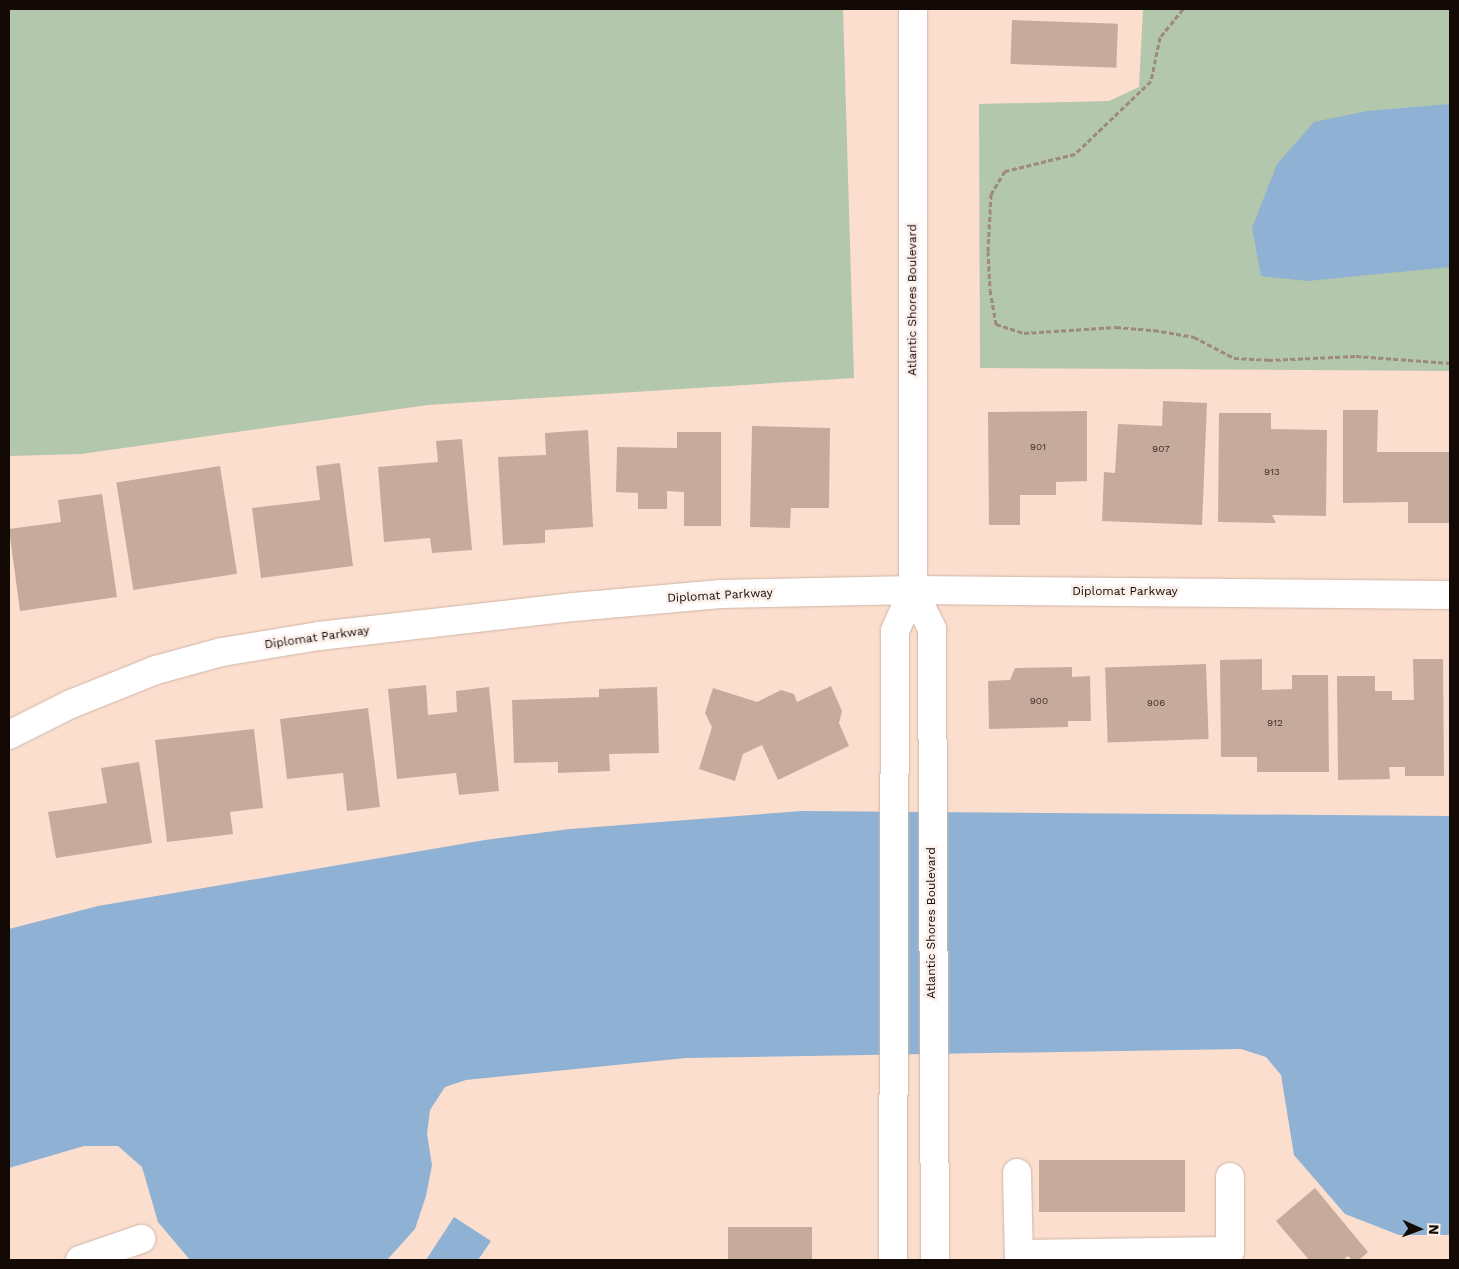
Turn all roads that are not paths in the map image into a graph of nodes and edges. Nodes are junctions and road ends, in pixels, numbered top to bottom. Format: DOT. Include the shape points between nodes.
graph roads {
  1 [pos="913,9"];
  2 [pos="913,590"];
  3 [pos="1450,595"];
  4 [pos="9,734"];
  5 [pos="1017,1173"];
  6 [pos="1230,1177"];
  7 [pos="141,1239"];
  8 [pos="1019,1257"];
  9 [pos="80,1260"];
  10 [pos="893,1260"];
  11 [pos="935,1260"];
  1 -- 2 [label="street, Atlantic Shores Boulevard"];
  2 -- 3 [label="street, Diplomat Parkway"];
  2 -- 4 [label="street, Diplomat Parkway" via="720,594 319,636 222,652 156,670 71,704"];
  2 -- 10 [label="street, Atlantic Shores Boulevard" via="895,631"];
  2 -- 11 [label="street, Atlantic Shores Boulevard" via="932,629"];
  5 -- 8 [label="street"];
  6 -- 8 [label="street" via="1230,1251"];
  7 -- 9 [label="street"];
}
